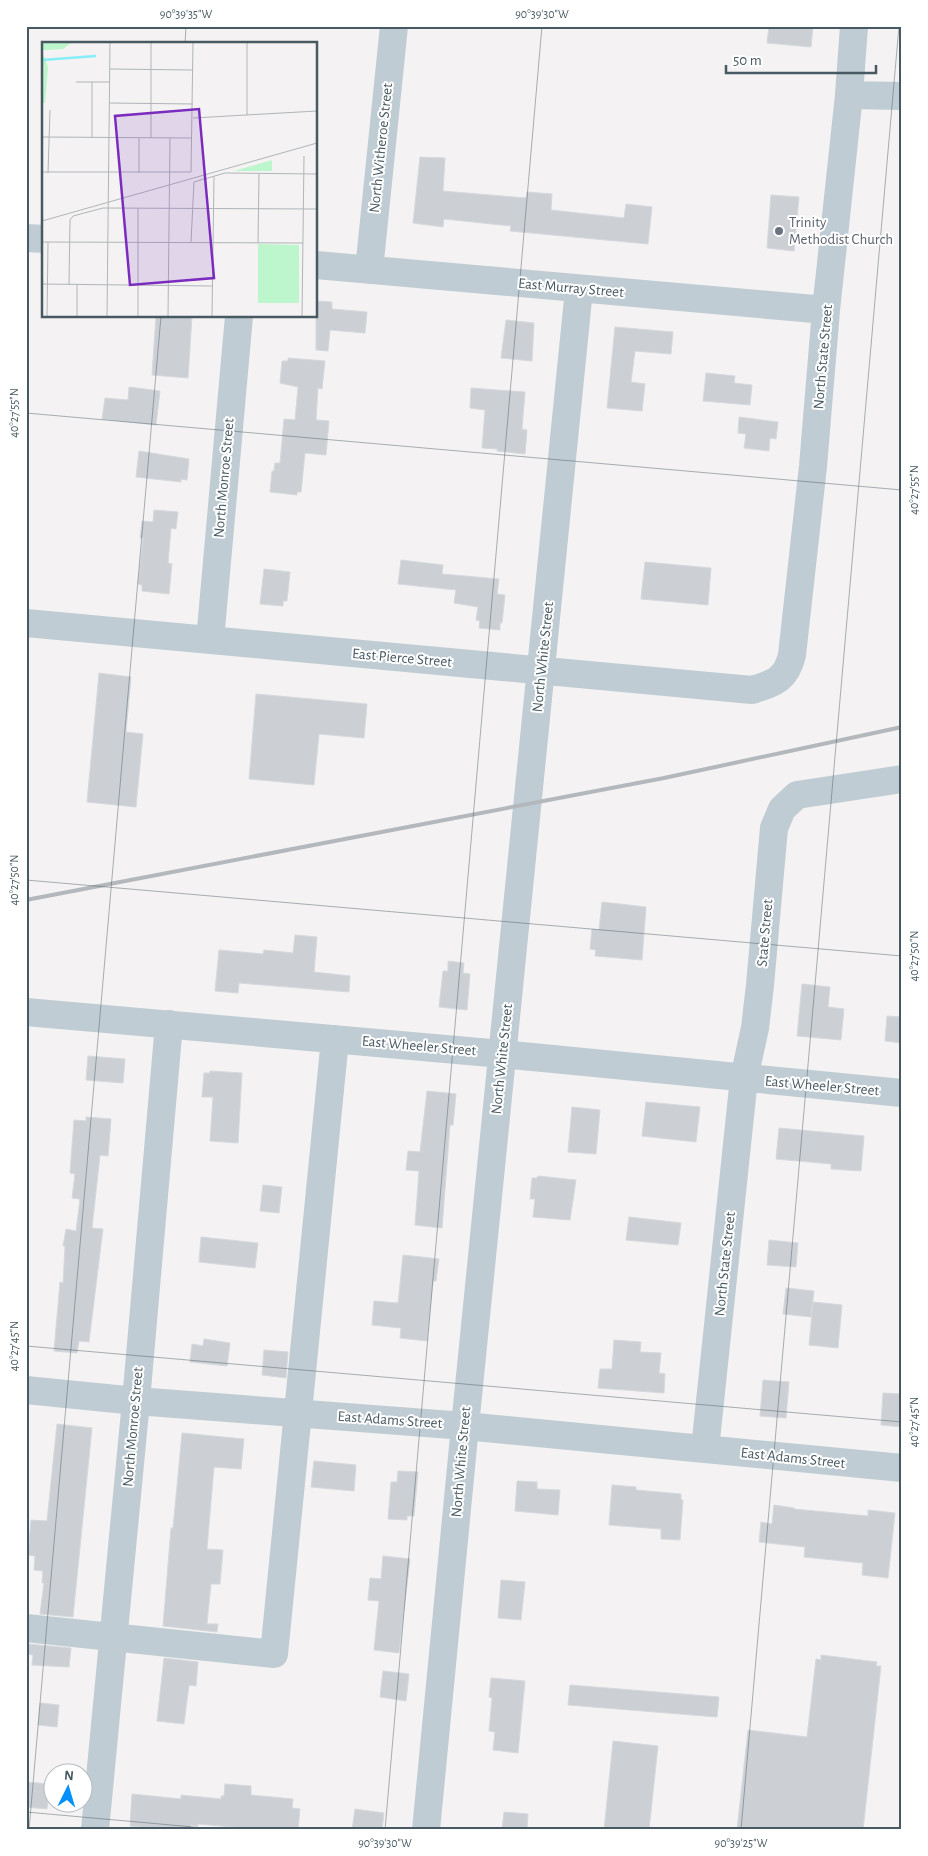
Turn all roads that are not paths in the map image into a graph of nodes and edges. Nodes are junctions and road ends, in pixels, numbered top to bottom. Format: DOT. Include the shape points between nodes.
graph roads {
  1 [pos="394,26"];
  2 [pos="854,26"];
  3 [pos="849,95"];
  4 [pos="902,96"];
  5 [pos="26,238"];
  6 [pos="42,239"];
  7 [pos="318,265"];
  8 [pos="369,270"];
  9 [pos="579,289"];
  10 [pos="826,310"];
  11 [pos="239,318"];
  12 [pos="26,623"];
  13 [pos="210,640"];
  14 [pos="542,670"];
  15 [pos="776,682"];
  16 [pos="902,779"];
  17 [pos="26,1012"];
  18 [pos="169,1024"];
  19 [pos="335,1039"];
  20 [pos="502,1054"];
  21 [pos="744,1078"];
  22 [pos="902,1093"];
  23 [pos="26,1390"];
  24 [pos="136,1400"];
  25 [pos="298,1413"];
  26 [pos="465,1426"];
  27 [pos="705,1449"];
  28 [pos="902,1468"];
  29 [pos="26,1628"];
  30 [pos="113,1637"];
  31 [pos="95,1830"];
  32 [pos="426,1830"];
  1 -- 8 [label="street, North Witheroe Street"];
  2 -- 3 [label="street, North State Street"];
  3 -- 4 [label="street"];
  3 -- 10 [label="street, North State Street"];
  5 -- 6 [label="street"];
  7 -- 8 [label="street, East Murray Street"];
  8 -- 9 [label="street, East Murray Street"];
  9 -- 10 [label="street, East Murray Street"];
  9 -- 14 [label="street, North White Street"];
  10 -- 15 [label="street, North State Street" via="792,655 785,673"];
  11 -- 13 [label="street, North Monroe Street"];
  12 -- 13 [label="street, East Pierce Street"];
  13 -- 14 [label="street, East Pierce Street"];
  14 -- 15 [label="street, East Pierce Street" via="752,690"];
  14 -- 20 [label="street, North White Street"];
  16 -- 21 [label="street, State Street" via="797,794 782,809 774,828 755,1028"];
  17 -- 18 [label="street, East Wheeler Street"];
  18 -- 19 [label="street, East Wheeler Street"];
  18 -- 24 [label="street, North Monroe Street"];
  19 -- 20 [label="street, East Wheeler Street"];
  19 -- 25 [label="street"];
  20 -- 21 [label="street, East Wheeler Street"];
  20 -- 26 [label="street, North White Street"];
  21 -- 22 [label="street, East Wheeler Street"];
  21 -- 27 [label="street, North State Street"];
  23 -- 24 [label="street, East Adams Street"];
  24 -- 25 [label="street, East Adams Street"];
  24 -- 30 [label="street, North Monroe Street"];
  25 -- 26 [label="street, East Adams Street"];
  25 -- 30 [label="street" via="274,1654"];
  26 -- 27 [label="street, East Adams Street"];
  26 -- 32 [label="street, North White Street"];
  27 -- 28 [label="street, East Adams Street"];
  29 -- 30 [label="street"];
  30 -- 31 [label="street, North Monroe Street"];
}
